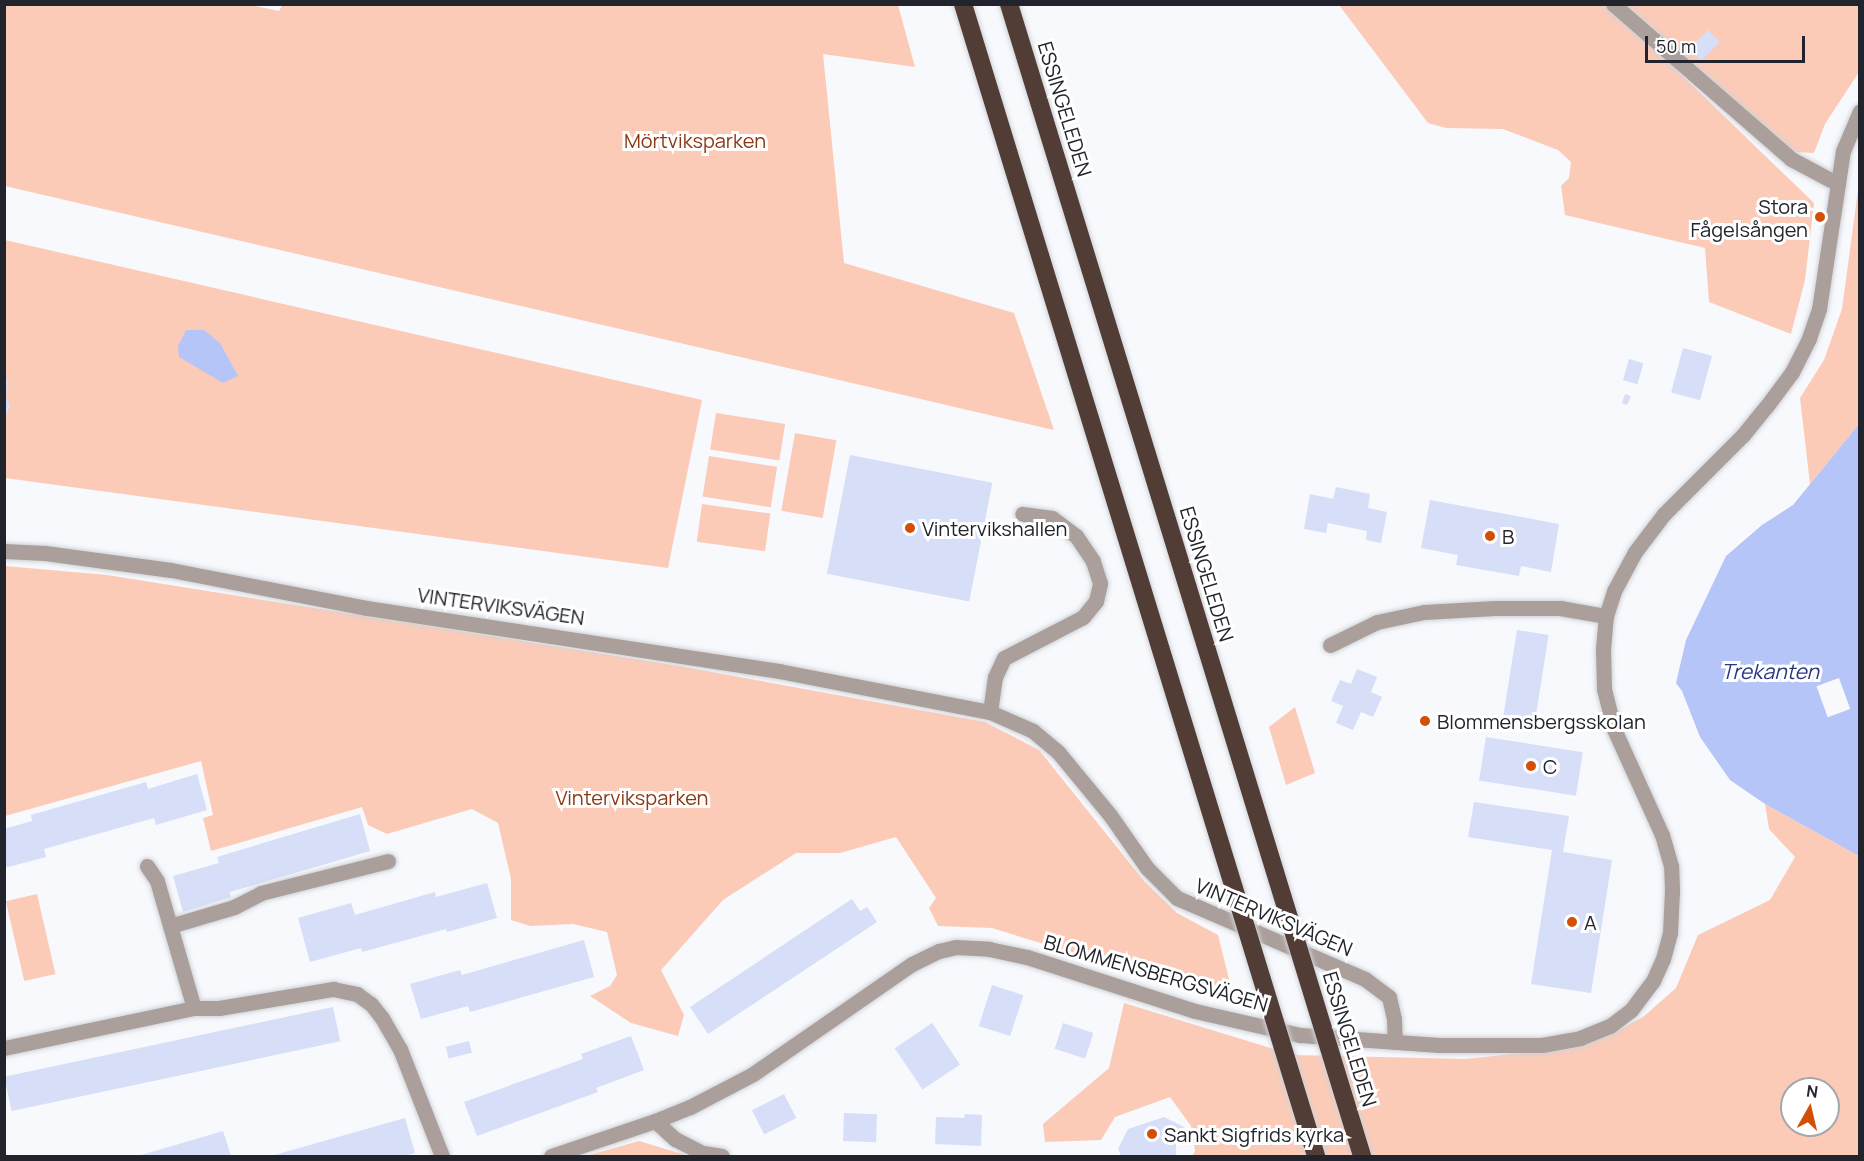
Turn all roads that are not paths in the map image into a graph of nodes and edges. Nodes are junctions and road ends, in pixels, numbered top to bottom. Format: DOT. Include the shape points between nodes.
graph roads {
  1 [pos="963,4"];
  2 [pos="1010,4"];
  3 [pos="1613,4"];
  4 [pos="1860,111"];
  5 [pos="1838,184"];
  6 [pos="1022,514"];
  7 [pos="4,551"];
  8 [pos="1606,616"];
  9 [pos="1330,645"];
  10 [pos="990,712"];
  11 [pos="388,861"];
  12 [pos="147,866"];
  13 [pos="170,926"];
  14 [pos="194,1008"];
  15 [pos="1395,1042"];
  16 [pos="4,1048"];
  17 [pos="655,1121"];
  18 [pos="442,1156"];
  19 [pos="550,1156"];
  20 [pos="722,1156"];
  21 [pos="1316,1156"];
  22 [pos="1362,1156"];
  1 -- 21 [label="highway, bridge"];
  2 -- 22 [label="highway, ESSINGELEDEN, bridge"];
  3 -- 5 [label="street" via="1791,159"];
  4 -- 5 [label="street, BLOMMENSBERGSVÄGEN" via="1843,151"];
  5 -- 8 [label="street, BLOMMENSBERGSVÄGEN" via="1819,309 1792,372 1743,435 1664,514 1635,552 1614,591"];
  6 -- 10 [label="street" via="1052,518 1076,536 1093,561 1100,583 1096,601 1083,617 1004,658 995,677"];
  7 -- 10 [label="street, VINTERVIKSVÄGEN" via="171,570 367,608 779,671"];
  8 -- 9 [label="street" via="1560,608 1424,612 1377,622"];
  8 -- 15 [label="street, BLOMMENSBERGSVÄGEN" via="1604,689 1614,729 1662,835 1671,866 1670,933 1653,981 1631,1010 1610,1026 1580,1038 1542,1045 1489,1047"];
  10 -- 15 [label="street, VINTERVIKSVÄGEN" via="1033,731 1059,752 1147,868 1177,898 1365,979 1389,997"];
  11 -- 13 [label="street" via="261,893 234,907"];
  12 -- 13 [label="street" via="158,881"];
  13 -- 14 [label="street"];
  14 -- 16 [label="street"];
  14 -- 18 [label="street" via="219,1008 333,989 357,994 382,1018 400,1049"];
  15 -- 17 [label="street, BLOMMENSBERGSVÄGEN" via="1300,1035 1252,1026 1027,957 956,947 912,964 753,1074"];
  17 -- 19 [label="street, BLOMMENSBERGSVÄGEN"];
  17 -- 20 [label="street" via="675,1138 703,1153"];
}
